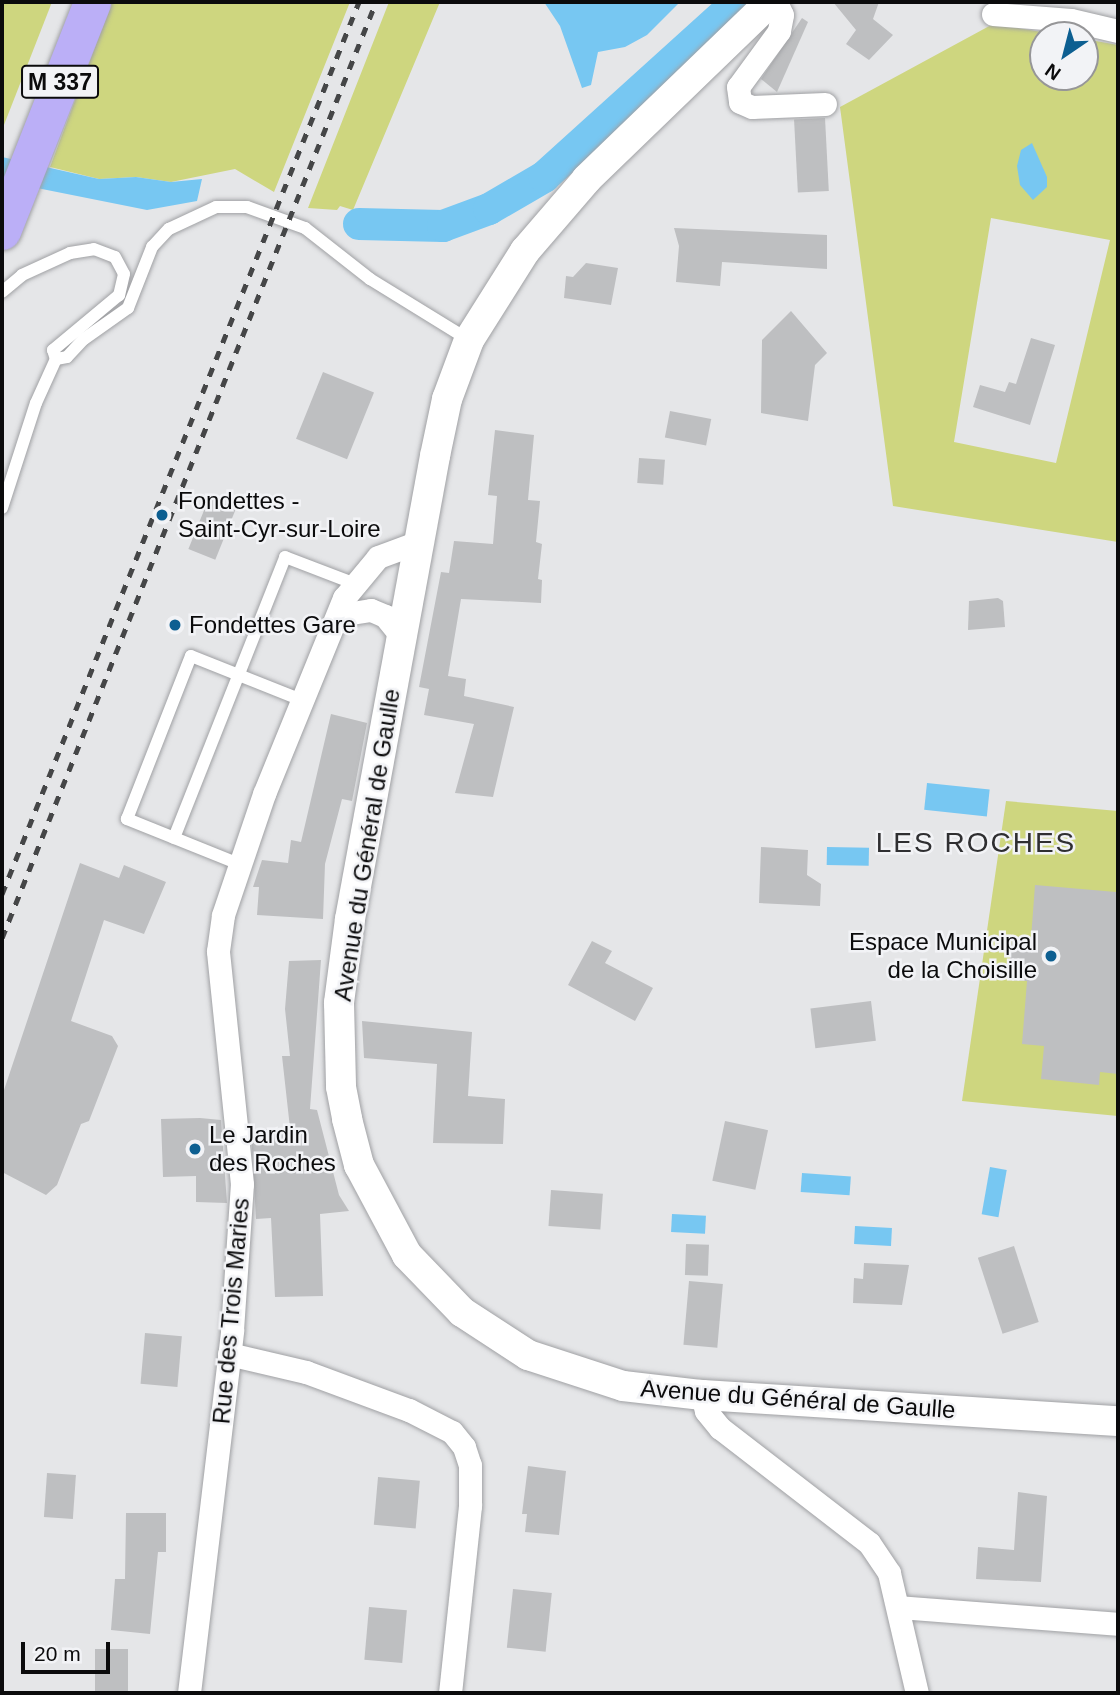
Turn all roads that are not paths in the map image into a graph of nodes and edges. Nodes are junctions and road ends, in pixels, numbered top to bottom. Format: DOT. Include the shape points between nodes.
graph roads {
  1 [pos="69,2"];
  2 [pos="92,2"];
  3 [pos="770,2"];
  4 [pos="776,2"];
  5 [pos="993,14"];
  6 [pos="1118,31"];
  7 [pos="825,104"];
  8 [pos="14,170"];
  9 [pos="2,231"];
  10 [pos="2,292"];
  11 [pos="469,340"];
  12 [pos="56,359"];
  13 [pos="2,508"];
  14 [pos="421,541"];
  15 [pos="353,583"];
  16 [pos="339,615"];
  17 [pos="402,637"];
  18 [pos="239,675"];
  19 [pos="304,701"];
  20 [pos="174,838"];
  21 [pos="239,864"];
  22 [pos="229,1354"];
  23 [pos="702,1395"];
  24 [pos="1118,1421"];
  25 [pos="898,1607"];
  26 [pos="1118,1624"];
  27 [pos="189,1693"];
  28 [pos="450,1693"];
  29 [pos="917,1693"];
  1 -- 8 [label="main road, M 337"];
  2 -- 8 [label="main road, M 337"];
  3 -- 11 [label="street, Avenue du Général de Gaulle" via="587,179 525,251"];
  4 -- 7 [label="street" via="782,15 779,31 738,87 740,102 752,107"];
  5 -- 6 [label="street" via="1071,20"];
  8 -- 9 [label="main road, M 337"];
  10 -- 12 [label="lane" via="22,275 69,253 94,249 115,257 124,274 119,295 63,340 54,350"];
  11 -- 12 [label="lane" via="370,279 305,228 247,207 225,207 169,229 152,247 128,309 84,339 67,357"];
  11 -- 14 [label="street, Avenue du Général de Gaulle" via="447,399"];
  12 -- 13 [label="lane" via="36,403"];
  14 -- 15 [label="street, Rue des Trois Maries" via="378,557"];
  14 -- 17 [label="street, Avenue du Général de Gaulle"];
  15 -- 16 [label="street, Rue des Trois Maries"];
  15 -- 18 [label="lane" via="285,557"];
  16 -- 17 [label="street" via="370,610 385,616"];
  16 -- 19 [label="street, Rue des Trois Maries"];
  17 -- 23 [label="street, Avenue du Général de Gaulle" via="339,1003 341,1087 359,1165 407,1255 432,1285 495,1337 528,1356 623,1386"];
  18 -- 19 [label="lane"];
  18 -- 20 [label="lane"];
  18 -- 20 [label="lane" via="191,656 127,819"];
  19 -- 21 [label="street, Rue des Trois Maries"];
  20 -- 21 [label="lane"];
  21 -- 22 [label="street, Rue des Trois Maries" via="223,915 218,951 242,1184"];
  22 -- 27 [label="street, Rue des Trois Maries"];
  22 -- 28 [label="street" via="306,1372 409,1410 452,1432 464,1447 470,1465 470,1506"];
  23 -- 24 [label="street, Avenue du Général de Gaulle"];
  23 -- 25 [label="street" via="706,1411 720,1428 869,1543 889,1573"];
  25 -- 26 [label="street"];
  25 -- 29 [label="street"];
}
